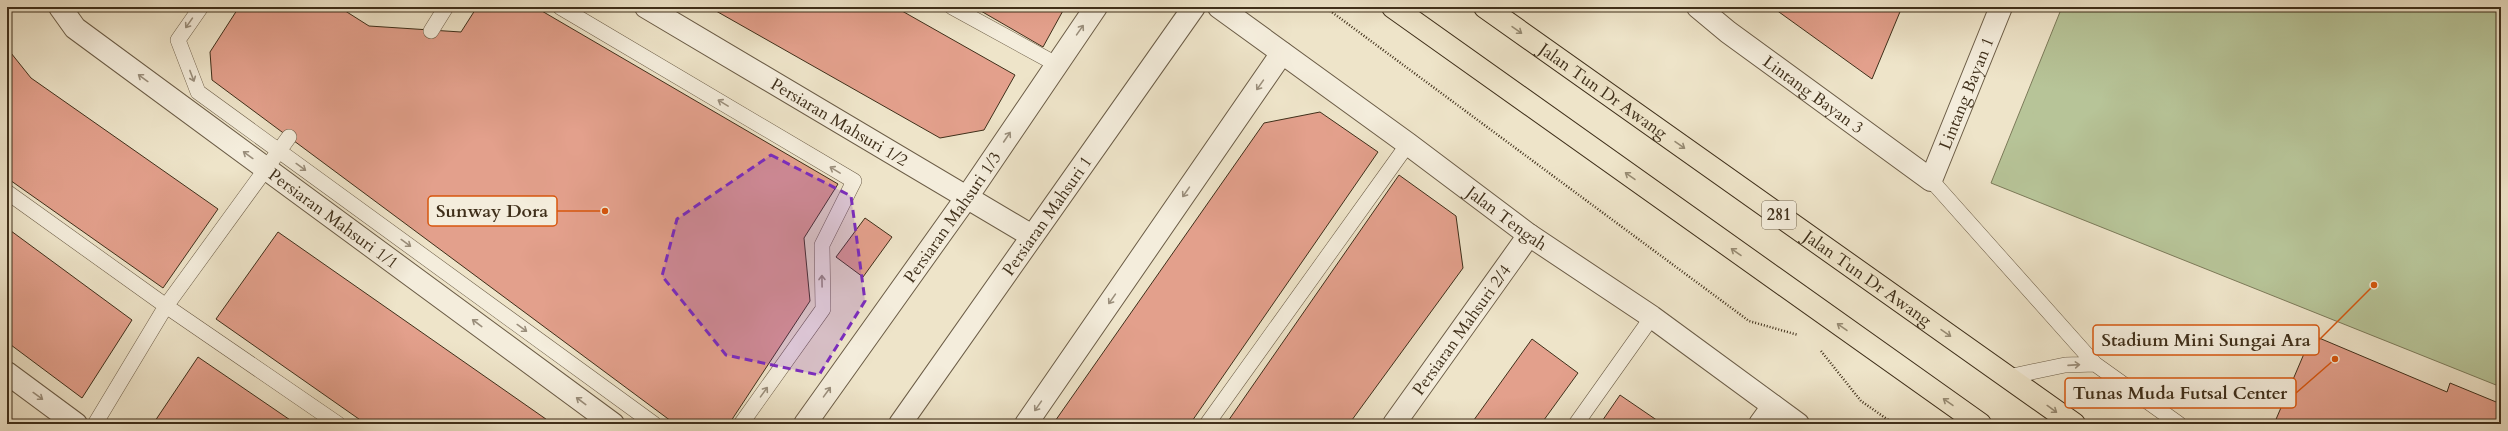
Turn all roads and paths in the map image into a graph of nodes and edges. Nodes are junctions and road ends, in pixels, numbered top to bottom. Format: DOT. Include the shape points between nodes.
graph roads {
  1 [pos="60,7"];
  2 [pos="201,7"];
  3 [pos="446,7"];
  4 [pos="560,7"];
  5 [pos="646,7"];
  6 [pos="952,7"];
  7 [pos="1096,7"];
  8 [pos="1194,7"];
  9 [pos="1219,7"];
  10 [pos="1325,7"];
  11 [pos="1393,7"];
  12 [pos="1485,7"];
  13 [pos="1698,7"];
  14 [pos="2000,7"];
  15 [pos="431,31"];
  16 [pos="1282,53"];
  17 [pos="1056,64"];
  18 [pos="289,137"];
  19 [pos="1408,144"];
  20 [pos="280,151"];
  21 [pos="267,168"];
  22 [pos="1931,180"];
  23 [pos="7,192"];
  24 [pos="967,197"];
  25 [pos="1529,234"];
  26 [pos="1032,236"];
  27 [pos="166,306"];
  28 [pos="1652,317"];
  29 [pos="1802,337"];
  30 [pos="1820,350"];
  31 [pos="2095,364"];
  32 [pos="7,373"];
  33 [pos="2008,377"];
  34 [pos="1773,406"];
  35 [pos="76,424"];
  36 [pos="95,424"];
  37 [pos="338,424"];
  38 [pos="613,424"];
  39 [pos="654,424"];
  40 [pos="741,424"];
  41 [pos="805,424"];
  42 [pos="900,424"];
  43 [pos="1026,424"];
  44 [pos="1207,424"];
  45 [pos="1394,424"];
  46 [pos="1576,424"];
  47 [pos="1760,424"];
  48 [pos="1798,424"];
  49 [pos="1894,424"];
  50 [pos="1980,424"];
  51 [pos="2074,424"];
  52 [pos="2179,424"];
  21 -- 1 [label="street, Persiaran Mahsuri 1/1, one-way" via="75,28"];
  2 -- 20 [label="lane, one-way" via="178,40 198,92"];
  3 -- 15 [label="lane"];
  40 -- 4 [label="lane, one-way" via="823,310 822,245 854,181"];
  5 -- 24 [label="street, Persiaran Mahsuri 1/2"];
  6 -- 17 [label="lane"];
  17 -- 7 [label="street, Persiaran Mahsuri 1/3, one-way"];
  8 -- 26 [label="street, Persiaran Mahsuri 1"];
  9 -- 16 [label="street, Jalan Tengah"];
  10 -- 29 [label="path" via="1749,321 1796,333"];
  50 -- 11 [label="main road, one-way"];
  12 -- 33 [label="main road, Jalan Tun Dr Awang / 281, one-way"];
  13 -- 22 [label="street, Lintang Bayan 3" via="1728,32"];
  14 -- 22 [label="street, Lintang Bayan 1"];
  16 -- 19 [label="street, Jalan Tengah"];
  16 -- 43 [label="street, one-way"];
  24 -- 17 [label="street, Persiaran Mahsuri 1/3, one-way"];
  18 -- 20 [label="lane"];
  19 -- 25 [label="street, Jalan Tengah"];
  19 -- 44 [label="lane"];
  20 -- 21 [label="lane"];
  20 -- 39 [label="lane, one-way"];
  21 -- 27 [label="lane"];
  38 -- 21 [label="street, Persiaran Mahsuri 1/1, one-way"];
  22 -- 31 [label="lane"];
  23 -- 27 [label="lane"];
  24 -- 26 [label="street, Persiaran Mahsuri 1/2"];
  41 -- 24 [label="street, Persiaran Mahsuri 1/3, one-way"];
  25 -- 28 [label="street, Jalan Tengah"];
  25 -- 45 [label="street, Persiaran Mahsuri 2/4"];
  26 -- 42 [label="street, Persiaran Mahsuri 1"];
  27 -- 36 [label="lane"];
  27 -- 37 [label="lane"];
  28 -- 34 [label="street, Jalan Tengah"];
  28 -- 46 [label="lane"];
  30 -- 49 [label="path" via="1861,401"];
  33 -- 31 [label="lane, one-way" via="2065,366"];
  31 -- 52 [label="lane"];
  32 -- 35 [label="street, one-way"];
  33 -- 51 [label="main road, Jalan Tun Dr Awang / 281, one-way"];
  34 -- 47 [label="street"];
  34 -- 48 [label="street, Jalan Tengah"];
}
